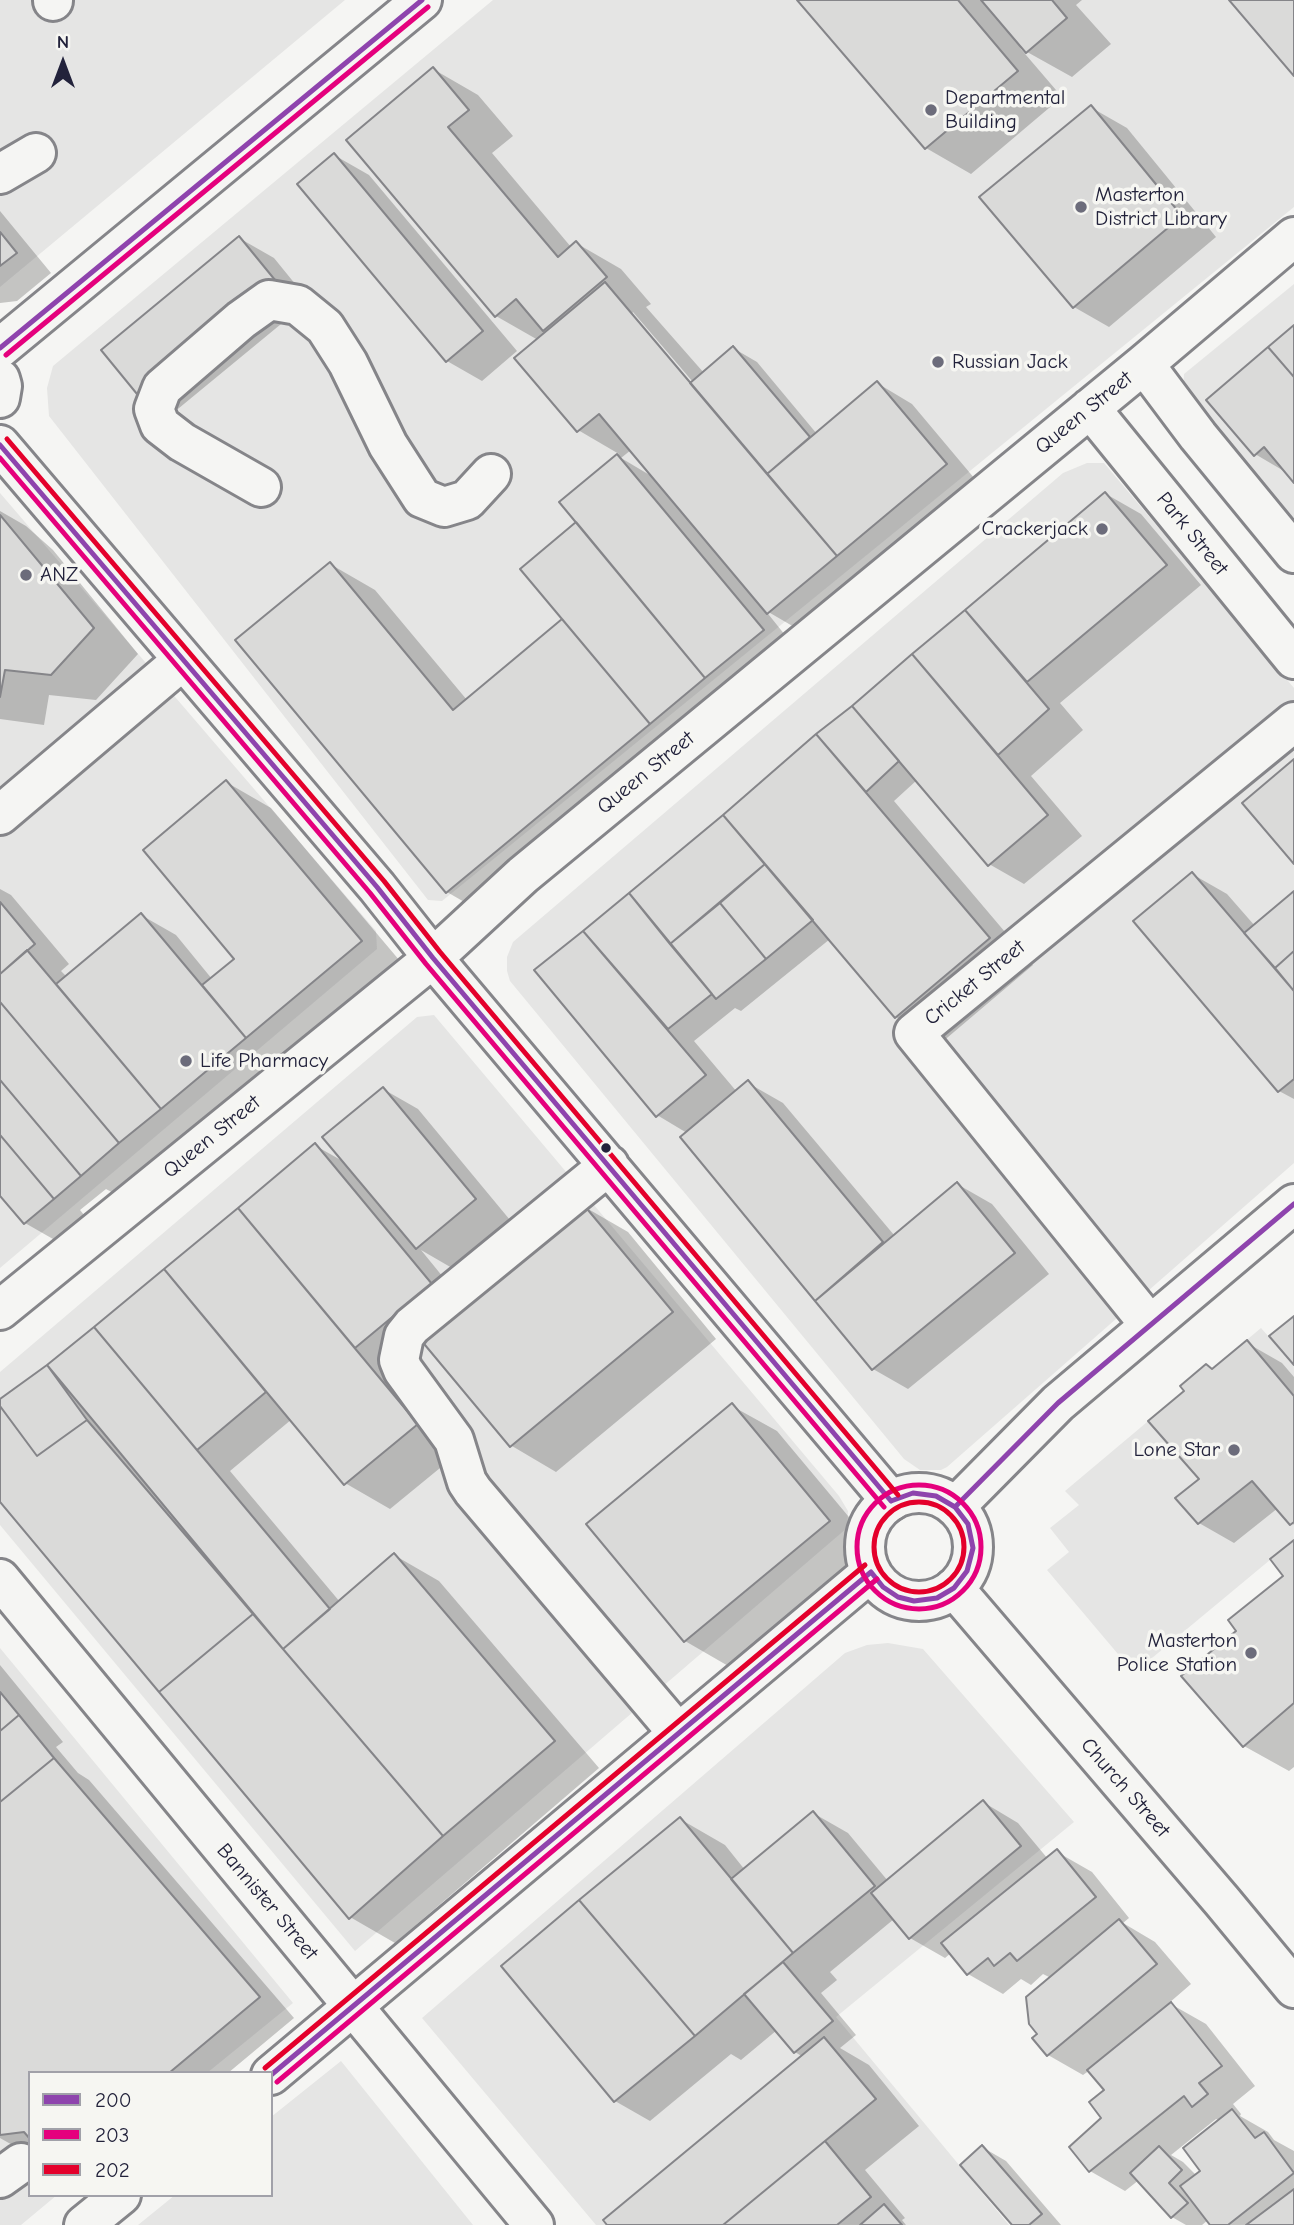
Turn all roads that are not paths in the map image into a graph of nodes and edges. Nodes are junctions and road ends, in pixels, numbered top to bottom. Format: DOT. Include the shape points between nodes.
graph roads {
  1 [pos="422,0"];
  2 [pos="36,153"];
  3 [pos="0,174"];
  4 [pos="1294,237"];
  5 [pos="0,348"];
  6 [pos="1144,364"];
  7 [pos="0,379"];
  8 [pos="0,398"];
  9 [pos="1090,408"];
  10 [pos="0,445"];
  11 [pos="491,474"];
  12 [pos="261,487"];
  13 [pos="1294,553"];
  14 [pos="1294,659"];
  15 [pos="183,660"];
  16 [pos="1294,722"];
  17 [pos="0,814"];
  18 [pos="433,958"];
  19 [pos="609,1165"];
  20 [pos="1294,1205"];
  21 [pos="0,1310"];
  22 [pos="1150,1325"];
  23 [pos="891,1501"];
  24 [pos="955,1507"];
  25 [pos="871,1572"];
  26 [pos="0,1579"];
  27 [pos="954,1588"];
  28 [pos="678,1733"];
  29 [pos="1294,1989"];
  30 [pos="353,2006"];
  31 [pos="273,2073"];
  32 [pos="119,2197"];
  33 [pos="84,2225"];
  34 [pos="534,2225"];
  1 -- 5 [label="main road"];
  2 -- 3 [label="main road"];
  4 -- 6 [label="main road, Queen Street"];
  6 -- 9 [label="main road, Queen Street"];
  6 -- 13 [label="main road"];
  7 -- 8 [label="main road"];
  9 -- 14 [label="main road, Park Street"];
  9 -- 18 [label="main road, Queen Street" via="523,874"];
  10 -- 15 [label="main road"];
  11 -- 12 [label="main road" via="467,500 444,507 422,498 325,327 298,305 269,300 162,388 154,409 160,425 181,442"];
  15 -- 17 [label="main road"];
  15 -- 18 [label="main road"];
  16 -- 22 [label="main road, Cricket Street" via="914,1033"];
  18 -- 19 [label="main road"];
  18 -- 21 [label="main road, Queen Street"];
  19 -- 23 [label="main road"];
  19 -- 28 [label="main road" via="412,1326 404,1336 399,1360 454,1440 473,1491"];
  20 -- 22 [label="main road"];
  22 -- 24 [label="main road" via="1058,1403"];
  23 -- 24 [label="main road" via="913,1493 936,1496"];
  23 -- 25 [label="main road" via="876,1514 867,1531 865,1553"];
  24 -- 27 [label="main road" via="968,1524 973,1548 967,1571"];
  25 -- 27 [label="main road" via="883,1587 914,1601 937,1598"];
  25 -- 28 [label="main road"];
  26 -- 30 [label="main road, Bannister Street"];
  27 -- 29 [label="main road, Church Street"];
  28 -- 30 [label="main road"];
  30 -- 31 [label="main road"];
  30 -- 34 [label="main road, Bannister Street"];
  32 -- 33 [label="main road"];
}
